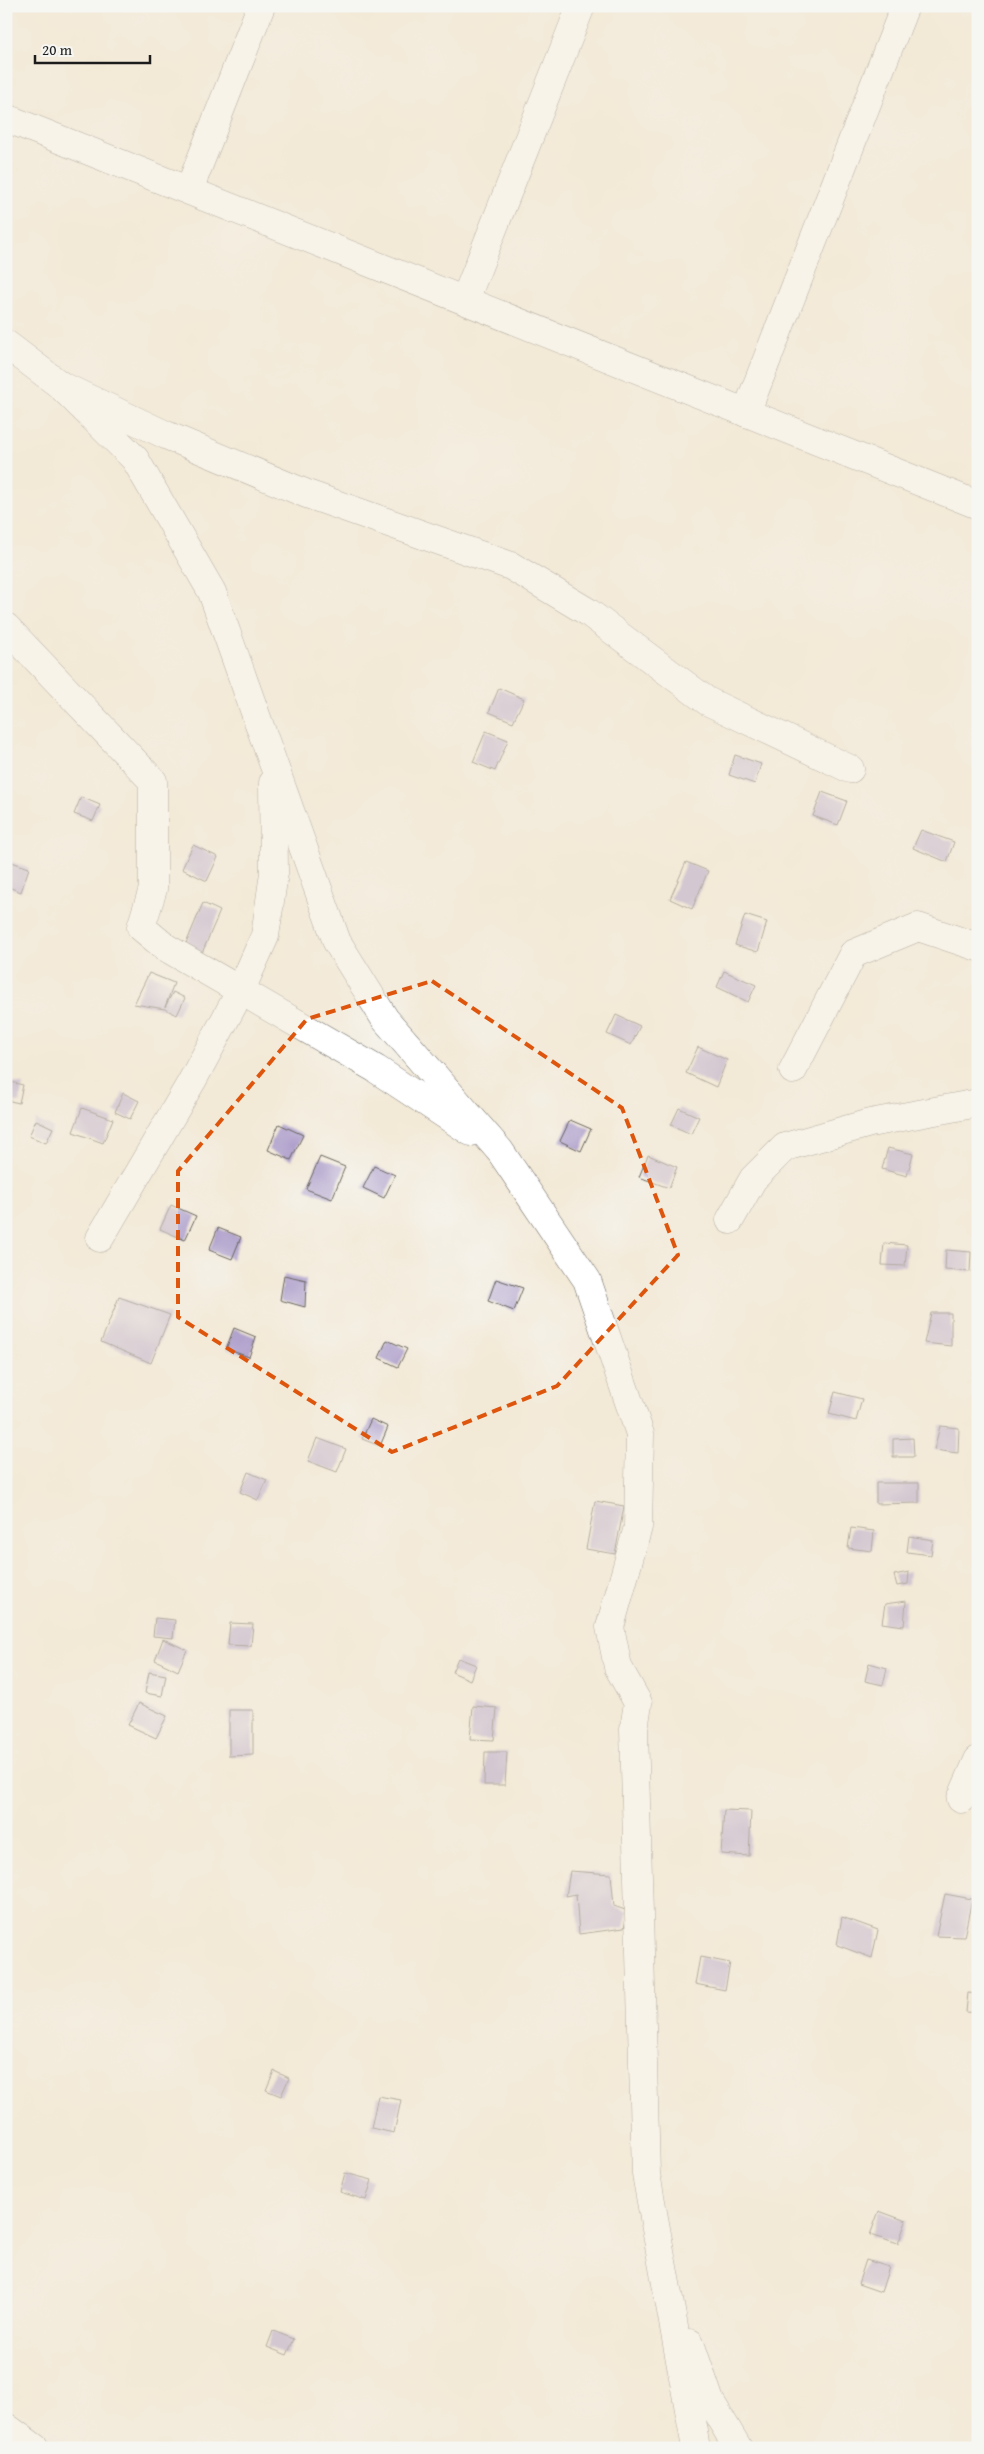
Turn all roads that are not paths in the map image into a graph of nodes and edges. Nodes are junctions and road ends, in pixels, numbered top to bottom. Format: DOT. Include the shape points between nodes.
graph roads {
  1 [pos="262,6"];
  2 [pos="581,6"];
  3 [pos="905,6"];
  4 [pos="6,118"];
  5 [pos="189,190"];
  6 [pos="465,300"];
  7 [pos="6,344"];
  8 [pos="60,385"];
  9 [pos="746,413"];
  10 [pos="978,505"];
  11 [pos="6,627"];
  12 [pos="273,762"];
  13 [pos="850,769"];
  14 [pos="978,947"];
  15 [pos="240,992"];
  16 [pos="793,1070"];
  17 [pos="978,1103"];
  18 [pos="500,1151"];
  19 [pos="730,1220"];
  20 [pos="100,1238"];
  21 [pos="978,1760"];
  22 [pos="961,1798"];
  23 [pos="661,2254"];
  24 [pos="6,2427"];
  25 [pos="35,2448"];
  26 [pos="696,2448"];
  27 [pos="738,2448"];
  1 -- 5 [label="street"];
  2 -- 6 [label="street"];
  3 -- 9 [label="street"];
  4 -- 5 [label="street"];
  5 -- 6 [label="street"];
  6 -- 9 [label="street"];
  7 -- 8 [label="street"];
  8 -- 12 [label="street" via="135,459 212,592"];
  8 -- 13 [label="street" via="166,435 307,494 511,566 588,612 707,700"];
  9 -- 10 [label="street"];
  11 -- 15 [label="street" via="152,780 153,889 141,927 165,947"];
  12 -- 15 [label="street" via="274,873 265,936"];
  12 -- 18 [label="street" via="337,942 385,1019"];
  14 -- 16 [label="street" via="918,927 853,954"];
  15 -- 18 [label="street" via="376,1069"];
  15 -- 20 [label="street"];
  17 -- 19 [label="street" via="870,1123 785,1147 753,1180"];
  18 -- 23 [label="street" via="587,1280 640,1434 638,1527 610,1628 618,1667 638,1704 634,1730 646,2174"];
  21 -- 22 [label="street"];
  23 -- 26 [label="street"];
  23 -- 27 [label="street" via="710,2401"];
  24 -- 25 [label="street"];
}
